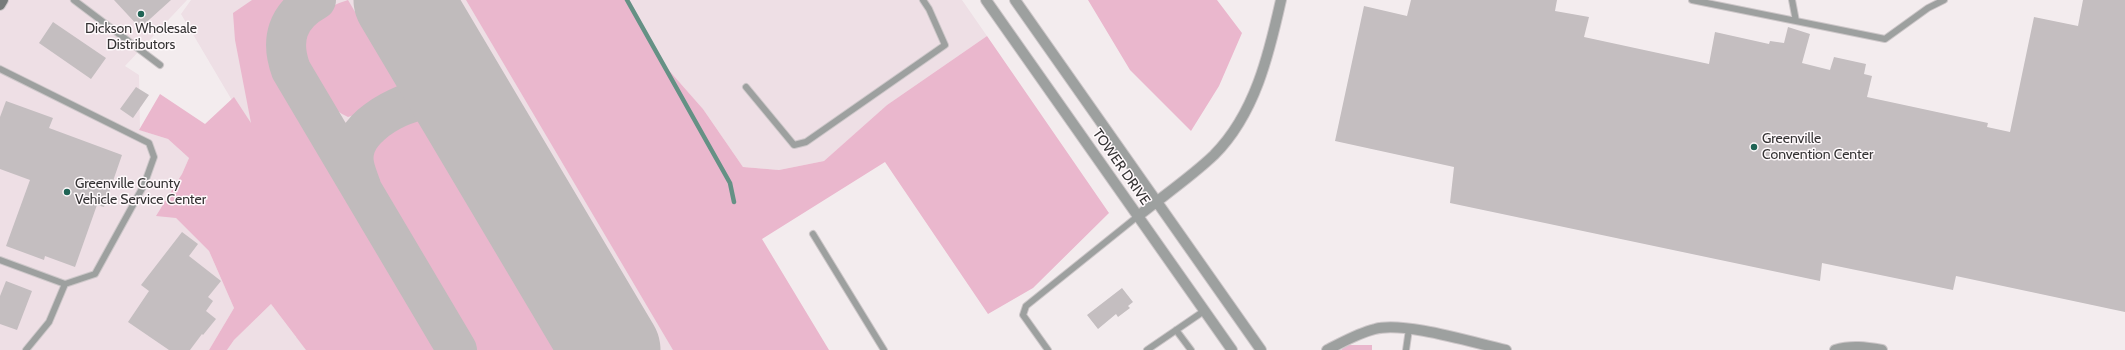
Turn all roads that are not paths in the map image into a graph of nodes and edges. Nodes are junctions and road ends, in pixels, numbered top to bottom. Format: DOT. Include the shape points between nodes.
graph roads {
  1 [pos="3,0"];
  2 [pos="74,0"];
  3 [pos="924,0"];
  4 [pos="986,0"];
  5 [pos="1015,0"];
  6 [pos="1281,0"];
  7 [pos="1692,0"];
  8 [pos="1792,0"];
  9 [pos="1944,0"];
  10 [pos="0,4"];
  11 [pos="1796,21"];
  12 [pos="160,65"];
  13 [pos="0,69"];
  14 [pos="746,87"];
  15 [pos="1157,201"];
  16 [pos="1138,216"];
  17 [pos="814,234"];
  18 [pos="0,260"];
  19 [pos="65,284"];
  20 [pos="1204,311"];
  21 [pos="1409,329"];
  22 [pos="1176,330"];
  23 [pos="26,350"];
  24 [pos="884,350"];
  25 [pos="1048,350"];
  26 [pos="1147,350"];
  27 [pos="1191,350"];
  28 [pos="1232,350"];
  29 [pos="1261,350"];
  30 [pos="1328,350"];
  31 [pos="1406,350"];
  32 [pos="1503,350"];
  33 [pos="1835,350"];
  34 [pos="1882,350"];
  1 -- 10 [label="street"];
  2 -- 12 [label="lane"];
  3 -- 14 [label="lane" via="945,45 806,142 794,145"];
  4 -- 16 [label="street, TOWER DRIVE"];
  5 -- 15 [label="street, TOWER DRIVE"];
  6 -- 15 [label="street" via="1265,66 1254,93 1233,130 1214,154"];
  7 -- 11 [label="lane"];
  8 -- 11 [label="lane"];
  9 -- 11 [label="lane" via="1928,8 1885,39"];
  13 -- 19 [label="lane" via="149,143 154,157 144,185 95,274"];
  15 -- 16 [label="street"];
  15 -- 29 [label="street, TOWER DRIVE"];
  16 -- 20 [label="street, TOWER DRIVE"];
  16 -- 25 [label="lane" via="1026,306 1023,315"];
  17 -- 24 [label="lane"];
  18 -- 19 [label="lane"];
  19 -- 23 [label="lane" via="49,322"];
  20 -- 22 [label="lane"];
  20 -- 28 [label="street, TOWER DRIVE"];
  21 -- 30 [label="street" via="1376,328 1353,336"];
  21 -- 31 [label="lane"];
  21 -- 32 [label="street"];
  22 -- 26 [label="lane"];
  22 -- 27 [label="lane"];
  33 -- 34 [label="street" via="1858,347"];
}
